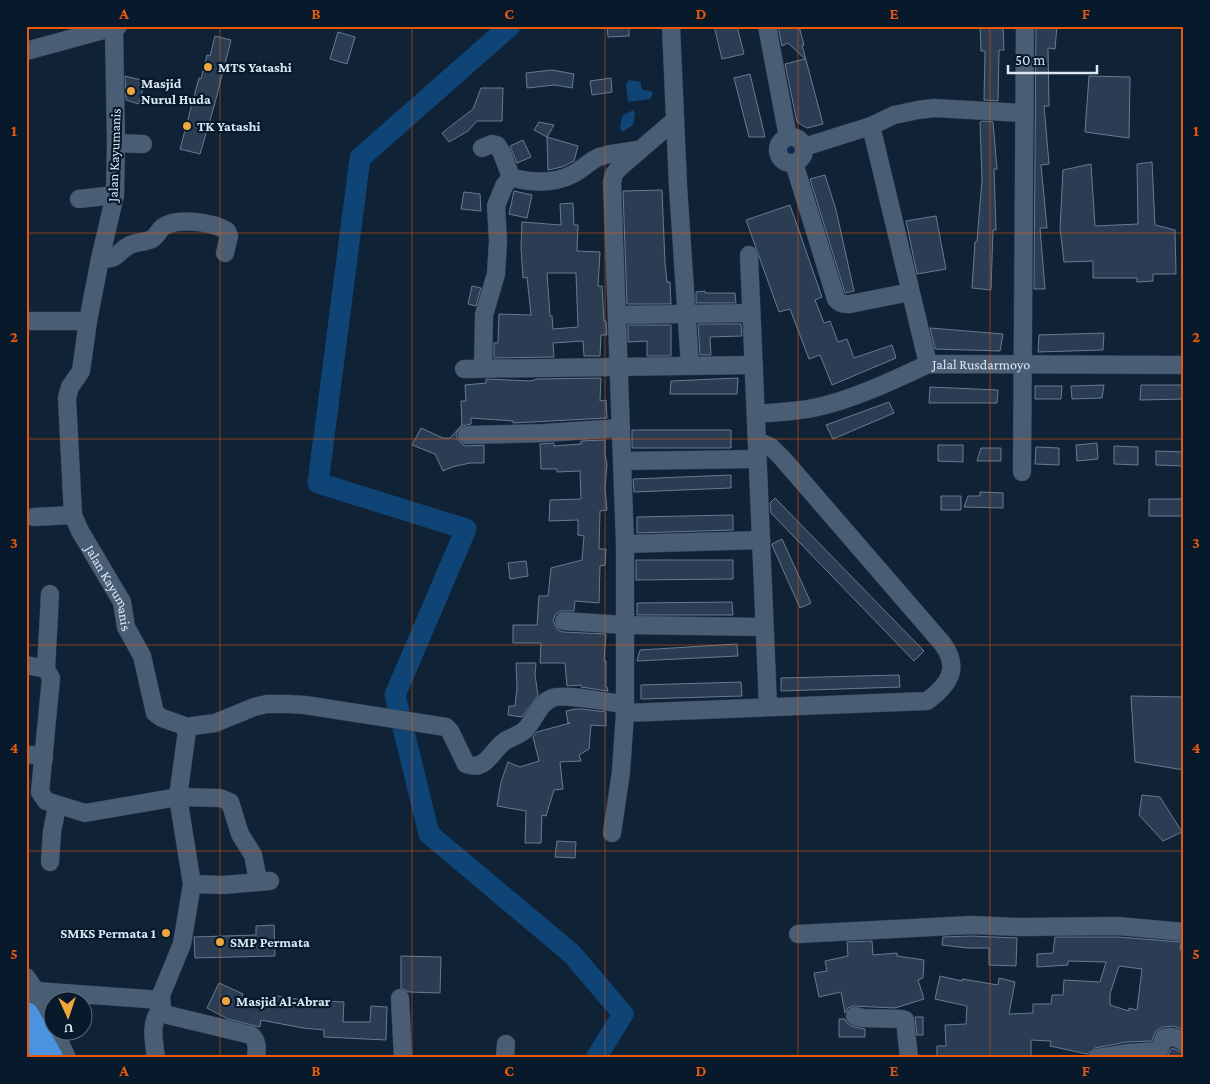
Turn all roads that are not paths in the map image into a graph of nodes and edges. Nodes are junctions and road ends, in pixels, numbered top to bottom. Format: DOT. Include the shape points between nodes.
graph roads {
  1 [pos="671,26"];
  2 [pos="767,26"];
  3 [pos="1025,26"];
  4 [pos="116,27"];
  5 [pos="26,51"];
  6 [pos="1024,113"];
  7 [pos="675,120"];
  8 [pos="871,126"];
  9 [pos="788,137"];
  10 [pos="116,143"];
  11 [pos="142,144"];
  12 [pos="804,147"];
  13 [pos="482,148"];
  14 [pos="638,150"];
  15 [pos="794,163"];
  16 [pos="511,177"];
  17 [pos="115,195"];
  18 [pos="79,199"];
  19 [pos="225,253"];
  20 [pos="749,255"];
  21 [pos="100,259"];
  22 [pos="910,292"];
  23 [pos="687,313"];
  24 [pos="751,313"];
  25 [pos="617,315"];
  26 [pos="26,320"];
  27 [pos="88,321"];
  28 [pos="928,364"];
  29 [pos="1022,364"];
  30 [pos="754,365"];
  31 [pos="1184,365"];
  32 [pos="690,366"];
  33 [pos="619,367"];
  34 [pos="484,368"];
  35 [pos="464,369"];
  36 [pos="756,414"];
  37 [pos="621,428"];
  38 [pos="467,435"];
  39 [pos="757,441"];
  40 [pos="757,459"];
  41 [pos="622,461"];
  42 [pos="1022,472"];
  43 [pos="73,515"];
  44 [pos="34,516"];
  45 [pos="761,540"];
  46 [pos="625,544"];
  47 [pos="50,594"];
  48 [pos="564,621"];
  49 [pos="625,625"];
  50 [pos="764,627"];
  51 [pos="26,665"];
  52 [pos="46,669"];
  53 [pos="768,706"];
  54 [pos="625,709"];
  55 [pos="186,727"];
  56 [pos="26,756"];
  57 [pos="44,758"];
  58 [pos="178,797"];
  59 [pos="57,806"];
  60 [pos="612,833"];
  61 [pos="50,862"];
  62 [pos="192,884"];
  63 [pos="1184,932"];
  64 [pos="798,934"];
  65 [pos="29,987"];
  66 [pos="400,998"];
  67 [pos="161,1004"];
  68 [pos="42,1010"];
  69 [pos="26,1015"];
  70 [pos="855,1016"];
  71 [pos="60,1042"];
  72 [pos="1184,1042"];
  73 [pos="26,1054"];
  74 [pos="28,1058"];
  75 [pos="50,1058"];
  76 [pos="67,1058"];
  77 [pos="156,1058"];
  78 [pos="256,1058"];
  79 [pos="403,1058"];
  80 [pos="909,1058"];
  81 [pos="1097,1058"];
  1 -- 7 [label="street"];
  2 -- 9 [label="street"];
  3 -- 6 [label="street"];
  4 -- 5 [label="street, Jalan Kayumanis"];
  4 -- 10 [label="street, Jalan Kayumanis"];
  6 -- 8 [label="street" via="934,108 894,115"];
  6 -- 29 [label="street"];
  7 -- 14 [label="street"];
  7 -- 23 [label="street"];
  8 -- 12 [label="street"];
  8 -- 22 [label="street"];
  9 -- 12 [label="street" via="798,138"];
  9 -- 15 [label="street" via="780,143 778,151 783,161"];
  10 -- 11 [label="street"];
  10 -- 17 [label="street, Jalan Kayumanis"];
  12 -- 15 [label="street" via="801,159"];
  13 -- 16 [label="street" via="498,145"];
  14 -- 16 [label="street" via="598,157 573,174 552,181"];
  14 -- 25 [label="street" via="614,174 612,182"];
  15 -- 22 [label="street" via="836,299 850,304"];
  16 -- 34 [label="street" via="496,206 496,274 484,315"];
  17 -- 18 [label="street"];
  17 -- 21 [label="street, Jalan Kayumanis"];
  19 -- 21 [label="street" via="227,231 213,224 190,222 170,224 152,239 128,246 114,258"];
  20 -- 24 [label="street"];
  21 -- 27 [label="street, Jalan Kayumanis"];
  22 -- 28 [label="street"];
  23 -- 24 [label="street"];
  23 -- 25 [label="street"];
  23 -- 32 [label="street"];
  24 -- 30 [label="street"];
  25 -- 33 [label="street"];
  26 -- 27 [label="street"];
  27 -- 43 [label="street, Jalan Kayumanis" via="82,372 67,398"];
  28 -- 29 [label="street, Jalal Rusdarmoyo"];
  28 -- 36 [label="street, Jalal Rusdarmoyo" via="904,376 813,408"];
  29 -- 31 [label="street, Jalal Rusdarmoyo"];
  29 -- 42 [label="street"];
  30 -- 32 [label="street"];
  30 -- 36 [label="street"];
  32 -- 33 [label="street"];
  33 -- 34 [label="street"];
  33 -- 37 [label="street"];
  34 -- 35 [label="street"];
  36 -- 39 [label="street"];
  37 -- 38 [label="street"];
  37 -- 41 [label="street"];
  39 -- 40 [label="street"];
  39 -- 53 [label="street" via="771,447 782,458 942,643 953,663 941,691 927,701"];
  40 -- 41 [label="street"];
  40 -- 45 [label="street"];
  41 -- 46 [label="street"];
  43 -- 44 [label="street"];
  43 -- 55 [label="street, Jalan Kayumanis" via="122,602 126,627 142,656 155,713"];
  45 -- 46 [label="street"];
  45 -- 50 [label="street"];
  46 -- 49 [label="street"];
  47 -- 52 [label="street"];
  48 -- 49 [label="street"];
  49 -- 50 [label="street"];
  49 -- 54 [label="street"];
  50 -- 53 [label="street"];
  51 -- 52 [label="street"];
  52 -- 57 [label="street" via="51,686"];
  53 -- 54 [label="street"];
  54 -- 55 [label="street" via="551,698 525,729 506,741 490,758 473,767 466,764 446,727 305,705 268,704 215,723"];
  54 -- 60 [label="street"];
  55 -- 58 [label="street"];
  56 -- 57 [label="street"];
  57 -- 59 [label="street" via="40,792 46,801"];
  58 -- 59 [label="street" via="85,813"];
  58 -- 62 [label="street"];
  58 -- 62 [label="street" via="220,798 230,802 240,834 253,855 257,875 263,882"];
  59 -- 61 [label="street"];
  62 -- 67 [label="street" via="182,944 163,989"];
  63 -- 64 [label="street" via="1109,925 971,925"];
  65 -- 67 [label="street"];
  65 -- 68 [label="street"];
  66 -- 79 [label="street"];
  67 -- 77 [label="street" via="154,1027"];
  67 -- 78 [label="street" via="168,1016 251,1035 257,1045"];
  69 -- 75 [label="highway"];
  70 -- 80 [label="street" via="905,1020"];
  71 -- 76 [label="street"];
  72 -- 81 [label="street" via="1168,1036 1157,1052"];
  73 -- 74 [label="highway"];
}
